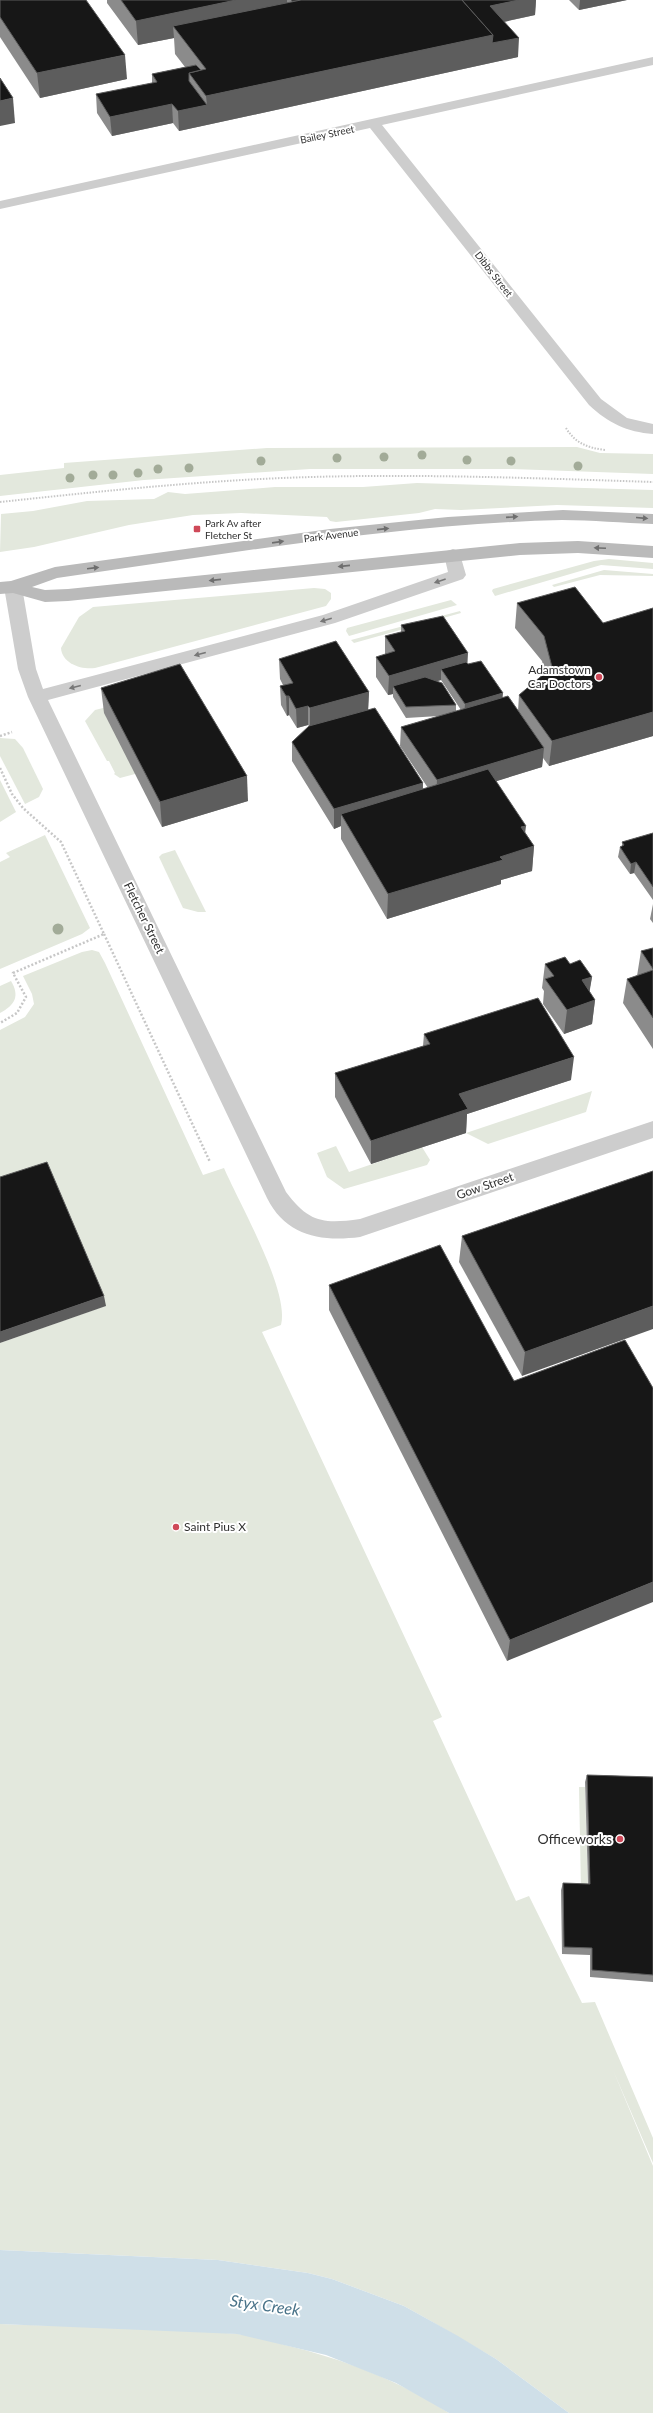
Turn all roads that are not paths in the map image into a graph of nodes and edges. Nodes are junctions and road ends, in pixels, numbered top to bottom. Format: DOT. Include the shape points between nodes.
graph roads {
  1 [pos="653,61"];
  2 [pos="374,124"];
  3 [pos="0,205"];
  4 [pos="653,429"];
  5 [pos="653,519"];
  6 [pos="653,552"];
  7 [pos="453,555"];
  8 [pos="6,587"];
  9 [pos="37,697"];
  10 [pos="653,1129"];
  11 [pos="314,1230"];
  1 -- 2 [label="street, Bailey Street"];
  2 -- 3 [label="street, Bailey Street"];
  2 -- 4 [label="street, Dibbs Street" via="595,402 618,420"];
  8 -- 5 [label="main road, Park Avenue, one-way" via="55,573 385,528 562,515"];
  6 -- 7 [label="main road, one-way" via="578,547"];
  7 -- 8 [label="main road, one-way" via="68,595 45,596"];
  7 -- 9 [label="street, one-way" via="457,575 356,610"];
  8 -- 9 [label="street, Fletcher Street" via="27,669"];
  9 -- 11 [label="street, Fletcher Street" via="278,1198 288,1213"];
  10 -- 11 [label="street, Gow Street" via="360,1228 339,1231"];
}
